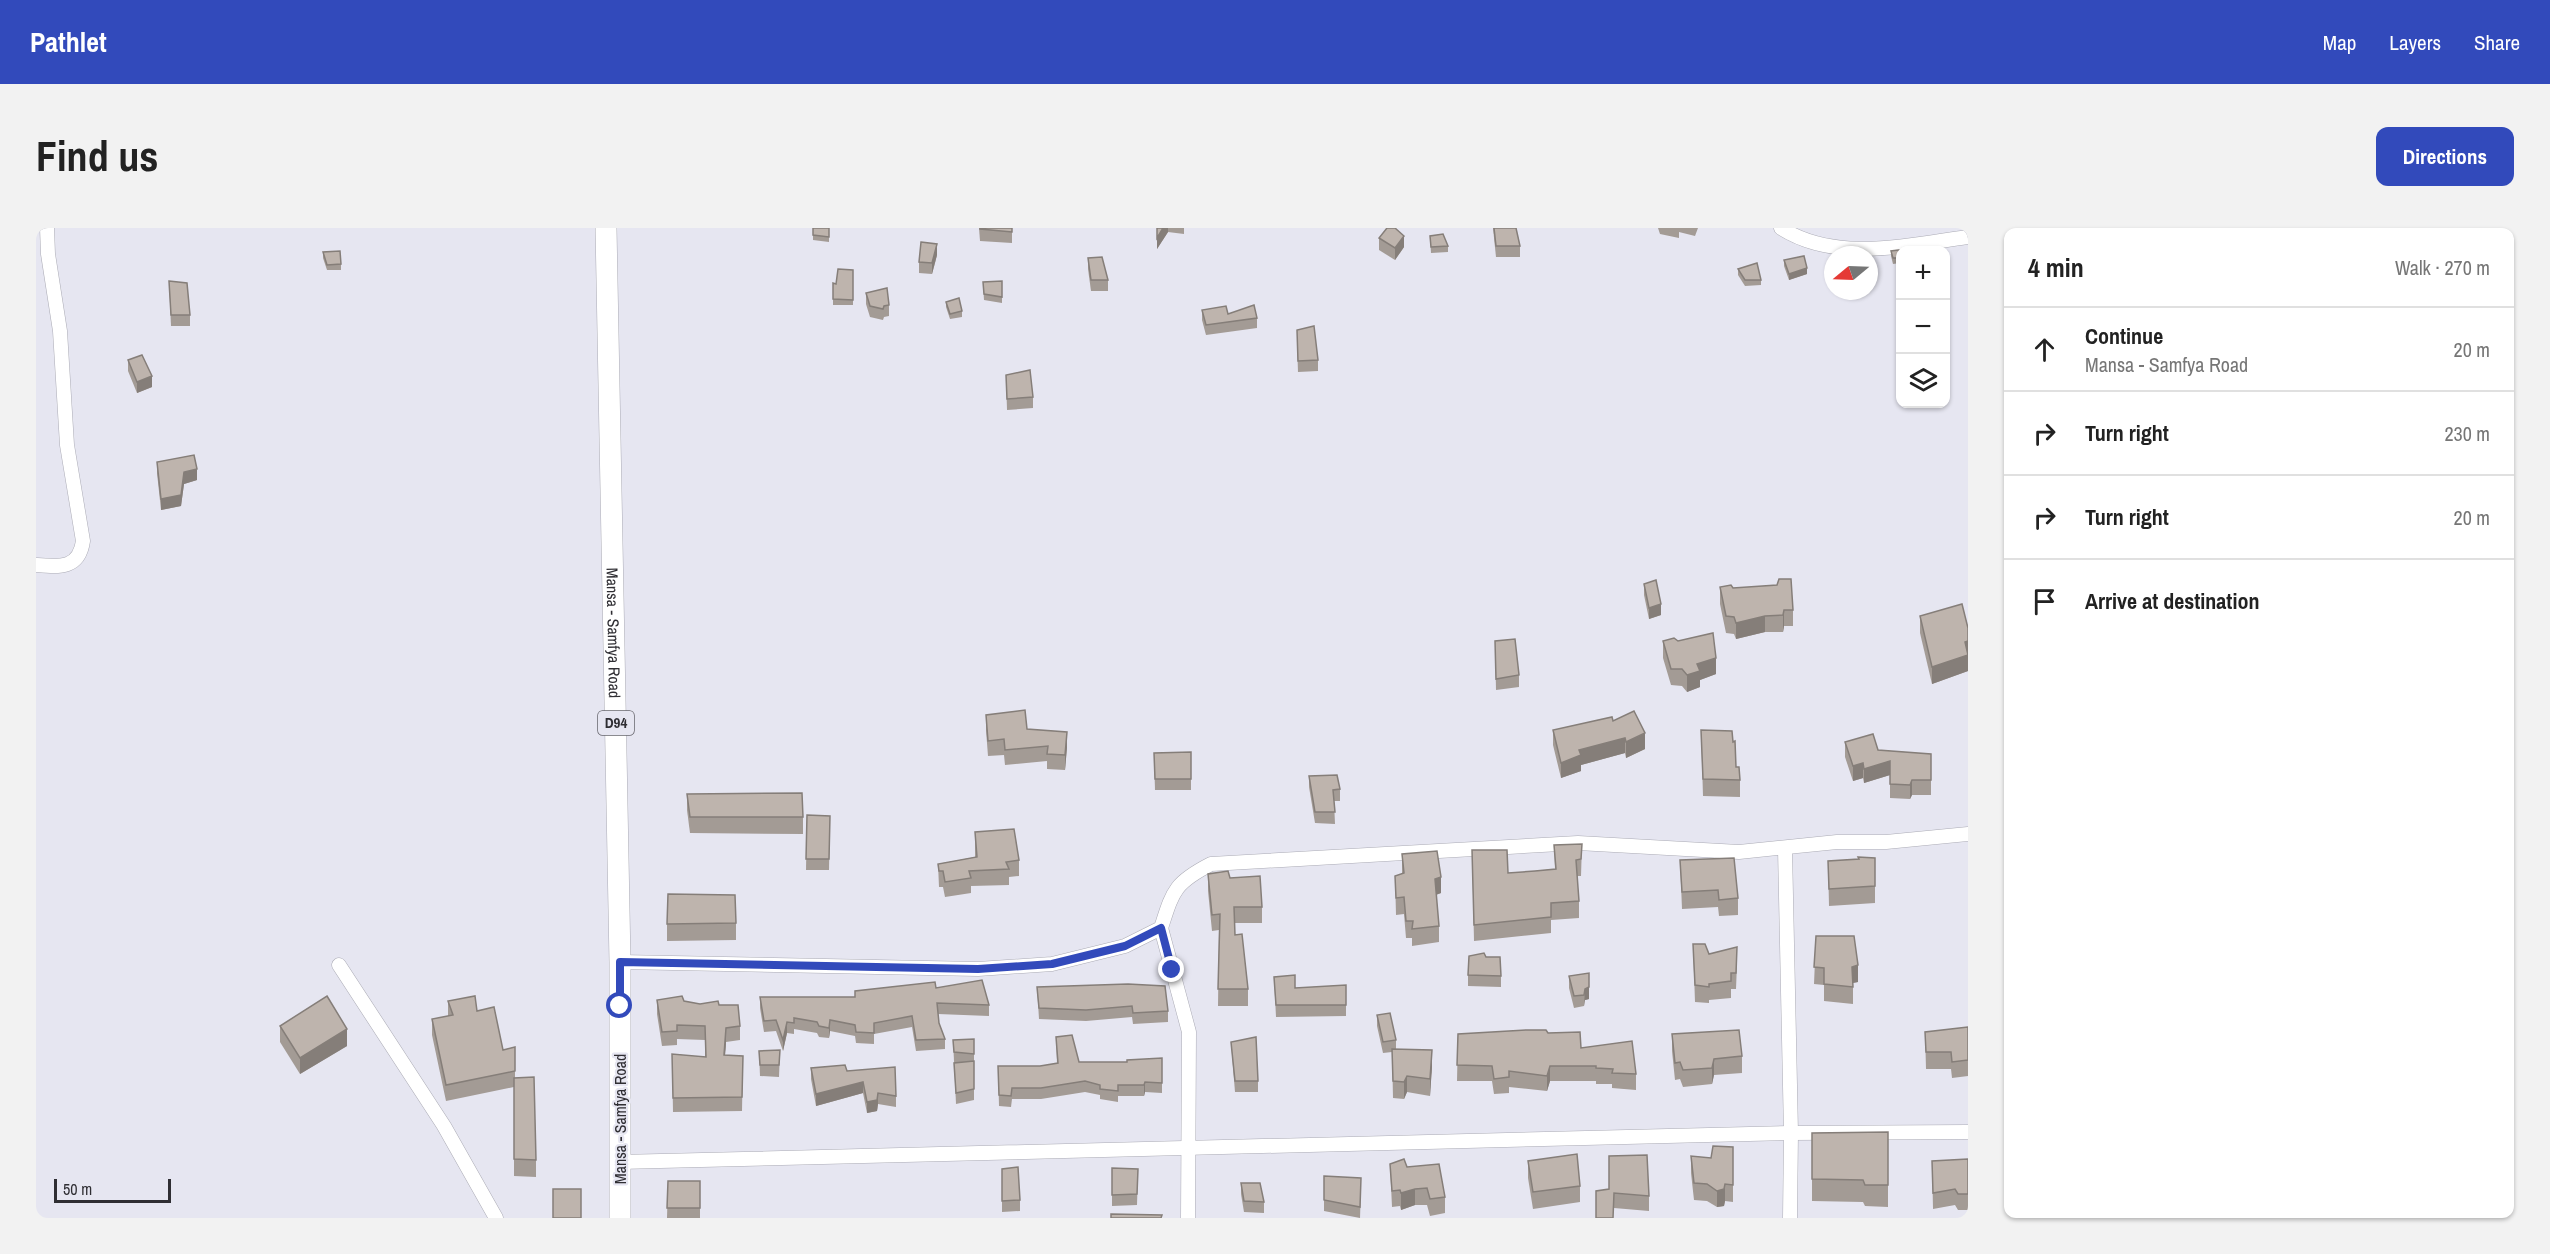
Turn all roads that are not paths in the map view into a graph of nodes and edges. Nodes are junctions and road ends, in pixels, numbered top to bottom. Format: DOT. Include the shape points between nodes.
graph roads {
  1 [pos="47,228"];
  2 [pos="606,228"];
  3 [pos="1781,228"];
  4 [pos="1968,237"];
  5 [pos="42,257"];
  6 [pos="36,565"];
  7 [pos="1968,834"];
  8 [pos="1785,849"];
  9 [pos="1161,928"];
  10 [pos="620,962"];
  11 [pos="339,965"];
  12 [pos="1968,1132"];
  13 [pos="1791,1133"];
  14 [pos="1187,1149"];
  15 [pos="619,1162"];
  16 [pos="496,1218"];
  17 [pos="620,1218"];
  18 [pos="1188,1218"];
  19 [pos="1790,1218"];
  1 -- 5 [label="street"];
  2 -- 10 [label="main road, Mansa - Samfya Road / D94"];
  3 -- 4 [label="street" via="1795,237 1853,250"];
  5 -- 6 [label="street" via="60,331 67,445 82,540 81,554 73,562 57,567"];
  7 -- 8 [label="street"];
  8 -- 9 [label="street" via="1739,852 1578,843 1211,864 1186,877 1173,893"];
  8 -- 13 [label="street"];
  9 -- 10 [label="street" via="1125,946 1052,964 999,968"];
  9 -- 14 [label="street" via="1189,1032"];
  10 -- 15 [label="main road, Mansa - Samfya Road / D94"];
  11 -- 16 [label="street" via="444,1126"];
  12 -- 13 [label="street"];
  13 -- 14 [label="street"];
  13 -- 19 [label="street"];
  14 -- 15 [label="street"];
  14 -- 18 [label="street"];
  15 -- 17 [label="main road, Mansa - Samfya Road / D94"];
}
